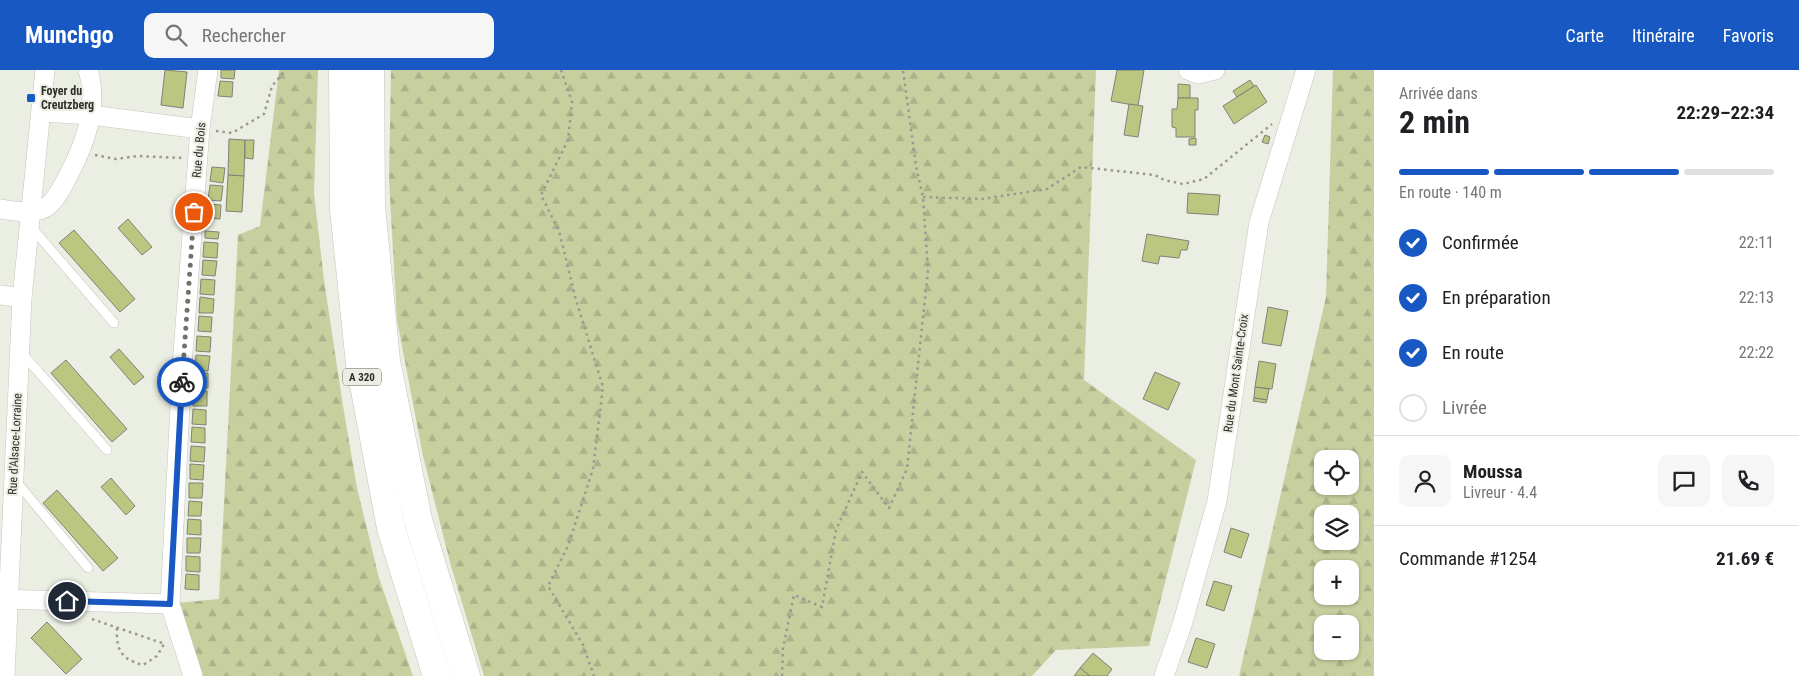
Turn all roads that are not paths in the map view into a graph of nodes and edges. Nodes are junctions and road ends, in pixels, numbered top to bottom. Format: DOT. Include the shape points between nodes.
graph roads {
  1 [pos="45,70"];
  2 [pos="88,70"];
  3 [pos="208,70"];
  4 [pos="343,70"];
  5 [pos="370,70"];
  6 [pos="1188,70"];
  7 [pos="1215,70"];
  8 [pos="1306,70"];
  9 [pos="41,112"];
  10 [pos="91,115"];
  11 [pos="200,128"];
  12 [pos="0,210"];
  13 [pos="30,218"];
  14 [pos="0,295"];
  15 [pos="22,298"];
  16 [pos="114,323"];
  17 [pos="19,350"];
  18 [pos="107,450"];
  19 [pos="13,478"];
  20 [pos="88,568"];
  21 [pos="4,599"];
  22 [pos="170,604"];
  23 [pos="2,659"];
  24 [pos="5,676"];
  25 [pos="193,676"];
  26 [pos="437,676"];
  27 [pos="466,676"];
  28 [pos="1164,676"];
  1 -- 9 [label="street, Rue d'Alsace-Lorraine"];
  2 -- 10 [label="street"];
  3 -- 11 [label="street, Rue du Bois"];
  4 -- 26 [label="highway, A 320" via="344,209 360,364 391,528"];
  5 -- 27 [label="highway, A 320" via="371,206 386,361 418,520"];
  6 -- 7 [label="street" via="1198,74"];
  8 -- 28 [label="street, Rue du Mont Sainte-Croix" via="1259,222 1217,501"];
  9 -- 10 [label="street"];
  9 -- 13 [label="street, Rue d'Alsace-Lorraine"];
  10 -- 11 [label="street"];
  10 -- 13 [label="street" via="80,152 60,190 48,206"];
  11 -- 22 [label="street, Rue du Bois" via="182,366"];
  12 -- 13 [label="street"];
  13 -- 15 [label="street, Rue d'Alsace-Lorraine"];
  13 -- 16 [label="lane"];
  14 -- 15 [label="street"];
  15 -- 17 [label="street, Rue d'Alsace-Lorraine"];
  17 -- 18 [label="lane"];
  17 -- 19 [label="street, Rue d'Alsace-Lorraine"];
  19 -- 20 [label="lane"];
  19 -- 21 [label="street, Rue d'Alsace-Lorraine"];
  21 -- 22 [label="street"];
  21 -- 23 [label="street, Rue d'Alsace-Lorraine"];
  22 -- 25 [label="street, Rue du Bois"];
  23 -- 24 [label="street, Rue d'Alsace-Lorraine"];
}
